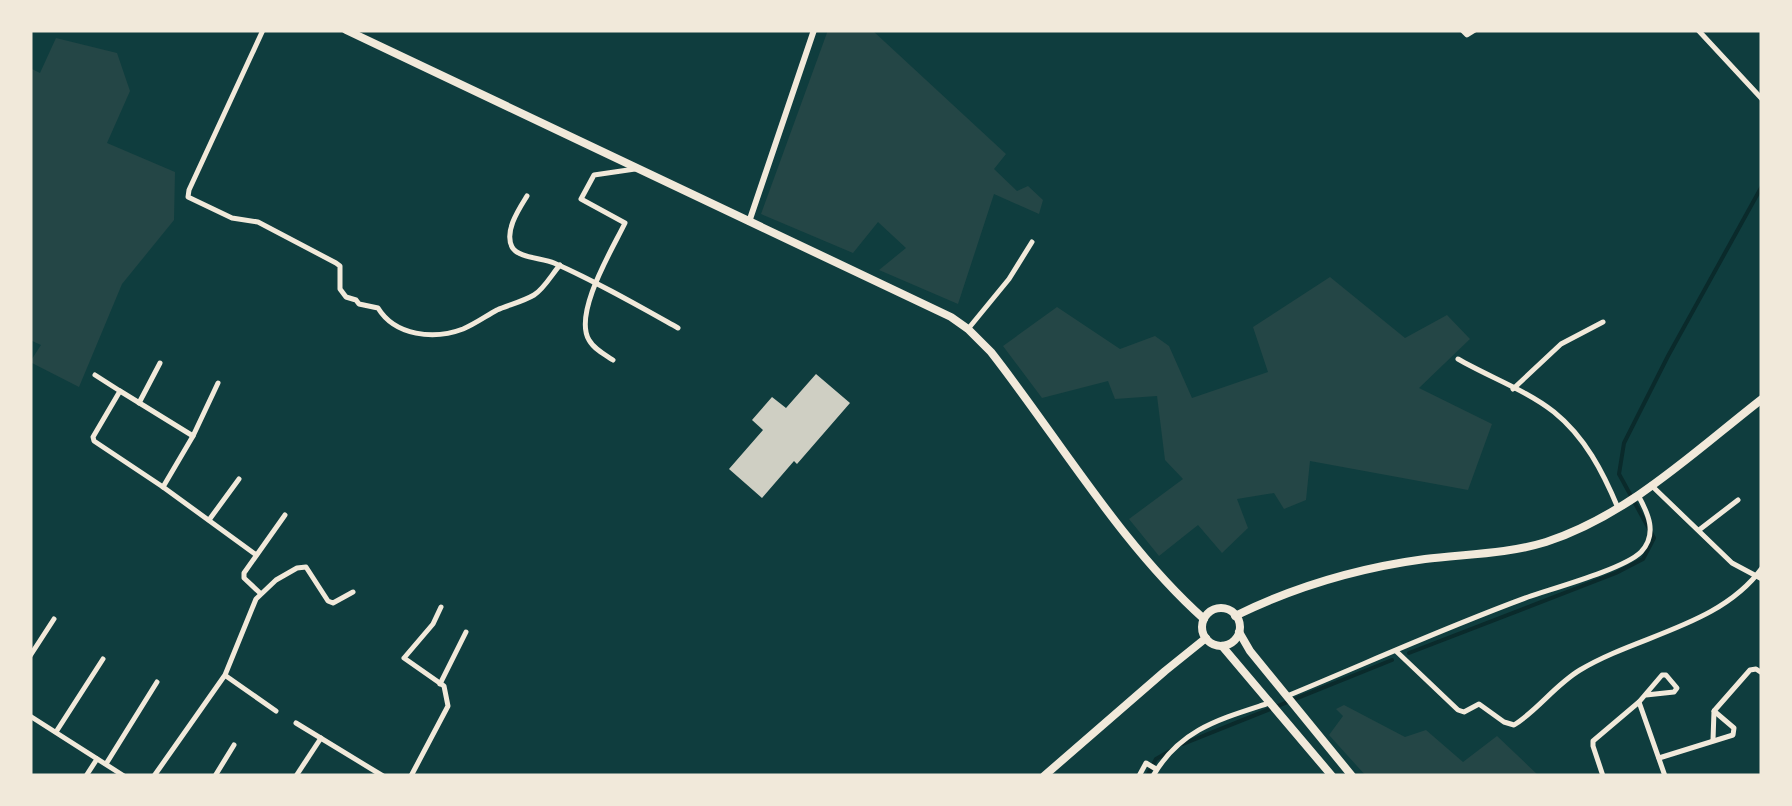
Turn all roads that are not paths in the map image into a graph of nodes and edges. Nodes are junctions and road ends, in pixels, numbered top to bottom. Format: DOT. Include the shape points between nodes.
graph roads {
  1 [pos="262,30"];
  2 [pos="346,30"];
  3 [pos="814,30"];
  4 [pos="1462,30"];
  5 [pos="1474,30"];
  6 [pos="1698,30"];
  7 [pos="1762,99"];
  8 [pos="637,169"];
  9 [pos="527,196"];
  10 [pos="749,222"];
  11 [pos="1032,242"];
  12 [pos="560,266"];
  13 [pos="595,283"];
  14 [pos="1603,322"];
  15 [pos="678,328"];
  16 [pos="968,330"];
  17 [pos="1458,359"];
  18 [pos="613,360"];
  19 [pos="160,363"];
  20 [pos="95,375"];
  21 [pos="218,383"];
  22 [pos="1513,388"];
  23 [pos="120,391"];
  24 [pos="1762,399"];
  25 [pos="139,403"];
  26 [pos="192,436"];
  27 [pos="238,479"];
  28 [pos="1652,485"];
  29 [pos="163,487"];
  30 [pos="1637,496"];
  31 [pos="1738,500"];
  32 [pos="1621,506"];
  33 [pos="285,514"];
  34 [pos="208,520"];
  35 [pos="1699,530"];
  36 [pos="255,554"];
  37 [pos="1762,568"];
  38 [pos="1759,578"];
  39 [pos="353,592"];
  40 [pos="260,593"];
  41 [pos="442,606"];
  42 [pos="1235,616"];
  43 [pos="54,619"];
  44 [pos="1204,619"];
  45 [pos="466,632"];
  46 [pos="1239,632"];
  47 [pos="1206,638"];
  48 [pos="1222,646"];
  49 [pos="1396,651"];
  50 [pos="30,656"];
  51 [pos="103,659"];
  52 [pos="1762,673"];
  53 [pos="225,675"];
  54 [pos="157,682"];
  55 [pos="440,684"];
  56 [pos="1646,695"];
  57 [pos="1287,696"];
  58 [pos="1272,702"];
  59 [pos="1639,702"];
  60 [pos="276,711"];
  61 [pos="1714,711"];
  62 [pos="30,716"];
  63 [pos="296,724"];
  64 [pos="56,732"];
  65 [pos="322,738"];
  66 [pos="1713,740"];
  67 [pos="234,745"];
  68 [pos="1659,758"];
  69 [pos="97,759"];
  70 [pos="106,764"];
  71 [pos="1155,771"];
  72 [pos="370,773"];
  73 [pos="86,776"];
  74 [pos="124,776"];
  75 [pos="154,776"];
  76 [pos="216,776"];
  77 [pos="296,776"];
  78 [pos="383,776"];
  79 [pos="411,776"];
  80 [pos="1044,776"];
  81 [pos="1139,776"];
  82 [pos="1332,776"];
  83 [pos="1352,776"];
  84 [pos="1602,776"];
  85 [pos="1665,776"];
  1 -- 12 [label="street" via="188,197 258,222 336,263 346,297 378,308 408,332 460,330 535,294"];
  2 -- 8 [label="main road"];
  3 -- 10 [label="street"];
  4 -- 5 [label="street"];
  6 -- 7 [label="street"];
  8 -- 10 [label="main road"];
  8 -- 13 [label="street" via="594,175 582,199 626,223"];
  9 -- 12 [label="street" via="514,220 512,246"];
  10 -- 16 [label="main road" via="931,306"];
  11 -- 16 [label="street"];
  12 -- 13 [label="street"];
  13 -- 15 [label="street"];
  13 -- 18 [label="street" via="585,328 588,340"];
  14 -- 22 [label="street" via="1562,344"];
  16 -- 44 [label="main road" via="1141,553"];
  17 -- 22 [label="street"];
  19 -- 25 [label="street"];
  20 -- 23 [label="street"];
  21 -- 26 [label="street"];
  22 -- 32 [label="street" via="1551,409 1581,438"];
  23 -- 25 [label="street"];
  23 -- 29 [label="street" via="93,440"];
  24 -- 28 [label="main road"];
  25 -- 26 [label="street"];
  26 -- 29 [label="street"];
  27 -- 34 [label="street"];
  28 -- 30 [label="main road"];
  28 -- 35 [label="street"];
  29 -- 34 [label="street"];
  30 -- 32 [label="main road"];
  30 -- 49 [label="street" via="1650,533 1636,556"];
  31 -- 35 [label="street"];
  32 -- 42 [label="main road" via="1536,544 1372,568 1301,586"];
  33 -- 36 [label="street"];
  34 -- 36 [label="street"];
  35 -- 38 [label="street" via="1732,563"];
  36 -- 40 [label="street" via="243,576"];
  37 -- 38 [label="street"];
  38 -- 49 [label="street" via="1702,616 1582,669 1514,725 1479,704 1458,710"];
  39 -- 40 [label="street" via="331,603 303,567"];
  40 -- 53 [label="street"];
  41 -- 55 [label="street" via="404,658"];
  42 -- 44 [label="main road" via="1220,608"];
  42 -- 46 [label="main road"];
  43 -- 50 [label="street"];
  44 -- 47 [label="main road"];
  45 -- 55 [label="street"];
  46 -- 48 [label="main road"];
  46 -- 57 [label="main road"];
  47 -- 48 [label="main road"];
  47 -- 80 [label="main road"];
  48 -- 58 [label="main road"];
  49 -- 57 [label="street"];
  51 -- 64 [label="street"];
  52 -- 61 [label="street" via="1750,670"];
  53 -- 60 [label="street"];
  53 -- 75 [label="street"];
  54 -- 70 [label="street"];
  55 -- 79 [label="street" via="448,706"];
  56 -- 56 [label="street" via="1662,675 1677,688 1674,692"];
  56 -- 59 [label="street"];
  57 -- 83 [label="main road"];
  58 -- 71 [label="street" via="1190,734"];
  58 -- 82 [label="main road"];
  59 -- 68 [label="street"];
  59 -- 84 [label="street" via="1594,740"];
  61 -- 66 [label="street"];
  61 -- 66 [label="street" via="1735,732"];
  62 -- 64 [label="street"];
  63 -- 65 [label="street"];
  64 -- 69 [label="street"];
  65 -- 72 [label="street"];
  65 -- 77 [label="street"];
  66 -- 68 [label="street"];
  67 -- 76 [label="street"];
  68 -- 85 [label="street"];
  69 -- 70 [label="street"];
  69 -- 73 [label="street"];
  70 -- 74 [label="street"];
  71 -- 81 [label="street" via="1147,764"];
  72 -- 78 [label="street"];
}
